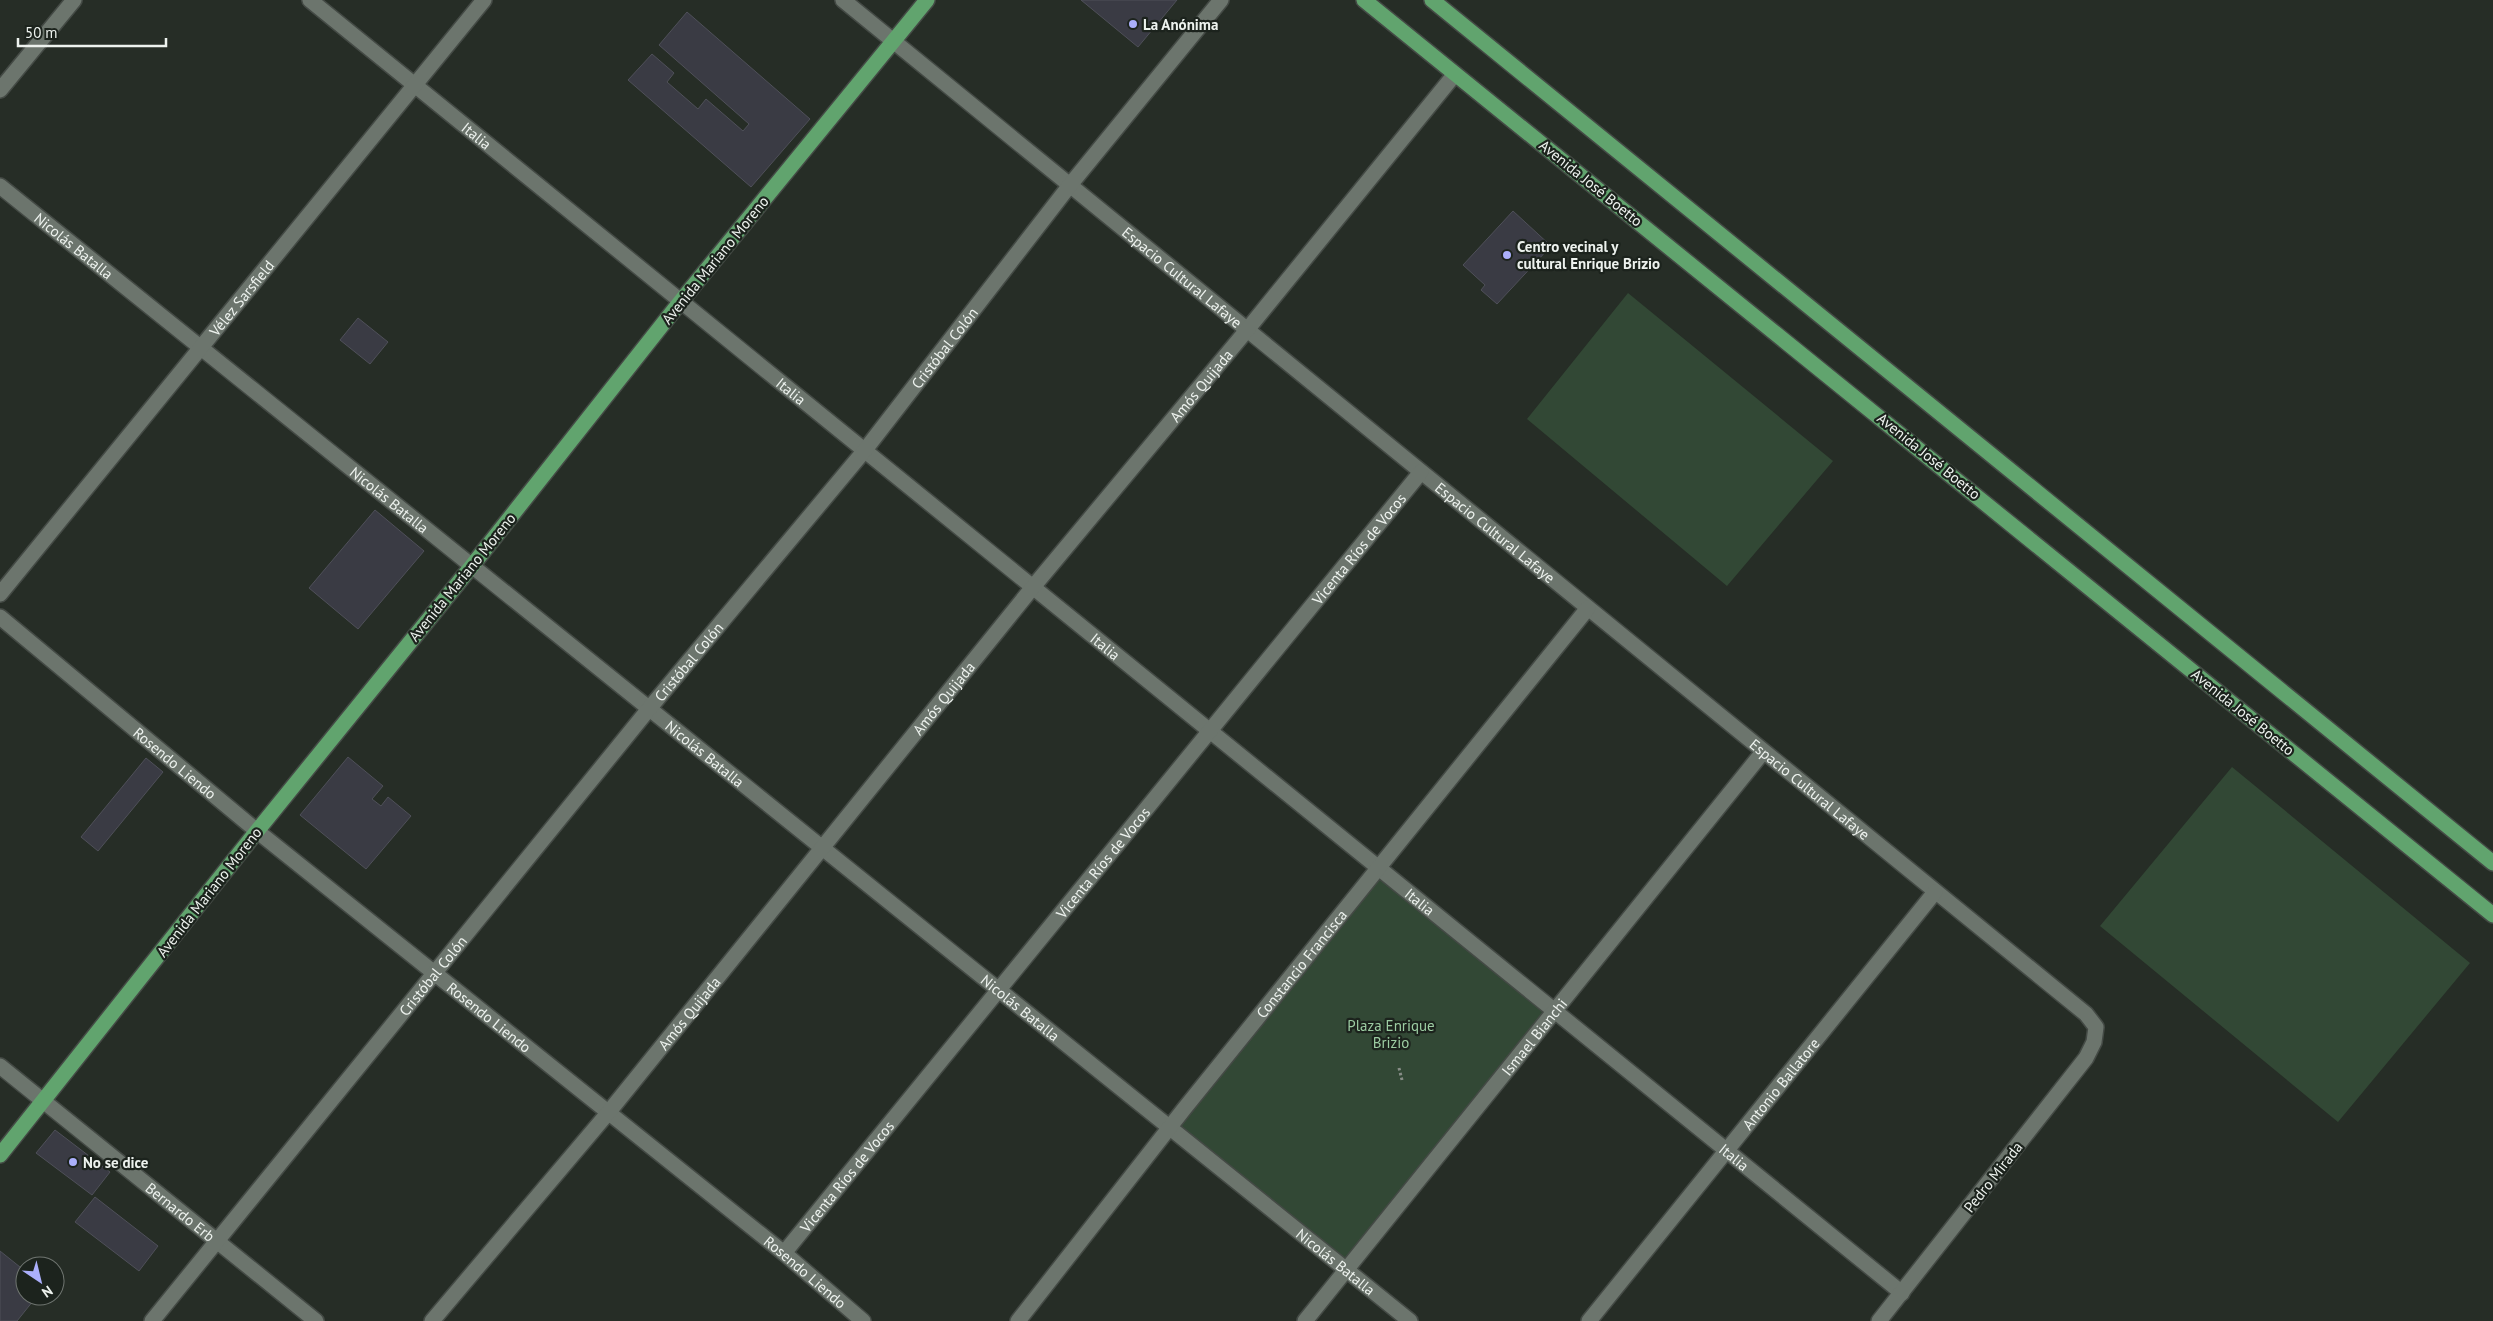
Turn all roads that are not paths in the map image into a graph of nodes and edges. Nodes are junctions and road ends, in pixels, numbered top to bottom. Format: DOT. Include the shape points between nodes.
graph roads {
  1 [pos="74,0"];
  2 [pos="310,0"];
  3 [pos="484,0"];
  4 [pos="843,0"];
  5 [pos="927,0"];
  6 [pos="1221,0"];
  7 [pos="1364,0"];
  8 [pos="1432,0"];
  9 [pos="892,41"];
  10 [pos="1455,74"];
  11 [pos="415,85"];
  12 [pos="0,90"];
  13 [pos="1070,185"];
  14 [pos="0,186"];
  15 [pos="681,301"];
  16 [pos="1248,330"];
  17 [pos="201,349"];
  18 [pos="865,450"];
  19 [pos="1421,472"];
  20 [pos="471,567"];
  21 [pos="1033,587"];
  22 [pos="0,594"];
  23 [pos="1588,608"];
  24 [pos="0,617"];
  25 [pos="648,710"];
  26 [pos="1210,731"];
  27 [pos="1763,752"];
  28 [pos="257,831"];
  29 [pos="822,848"];
  30 [pos="2493,863"];
  31 [pos="1378,868"];
  32 [pos="1935,892"];
  33 [pos="2493,915"];
  34 [pos="434,974"];
  35 [pos="999,990"];
  36 [pos="1555,1011"];
  37 [pos="2096,1027"];
  38 [pos="0,1066"];
  39 [pos="43,1102"];
  40 [pos="608,1113"];
  41 [pos="1169,1129"];
  42 [pos="1726,1150"];
  43 [pos="0,1155"];
  44 [pos="217,1241"];
  45 [pos="784,1253"];
  46 [pos="1346,1269"];
  47 [pos="1902,1293"];
  48 [pos="152,1321"];
  49 [pos="316,1321"];
  50 [pos="432,1321"];
  51 [pos="863,1321"];
  52 [pos="1018,1321"];
  53 [pos="1304,1321"];
  54 [pos="1410,1321"];
  55 [pos="1589,1321"];
  56 [pos="1879,1321"];
  1 -- 12 [label="street"];
  2 -- 11 [label="street, Italia"];
  3 -- 11 [label="street, Vélez Sarsfield"];
  4 -- 9 [label="street, Espacio Cultural Lafaye"];
  5 -- 9 [label="main road, Avenida Mariano Moreno"];
  6 -- 13 [label="street, Cristóbal Colón"];
  7 -- 10 [label="main road, Avenida José Boetto"];
  8 -- 30 [label="main road"];
  9 -- 13 [label="street, Espacio Cultural Lafaye"];
  9 -- 15 [label="main road, Avenida Mariano Moreno"];
  10 -- 16 [label="street, Amós Quijada"];
  10 -- 33 [label="main road, Avenida José Boetto"];
  11 -- 15 [label="street, Italia"];
  11 -- 17 [label="street, Vélez Sarsfield"];
  13 -- 16 [label="street, Espacio Cultural Lafaye"];
  13 -- 18 [label="street, Cristóbal Colón"];
  14 -- 17 [label="street, Nicolás Batalla"];
  15 -- 18 [label="street, Italia"];
  15 -- 20 [label="main road, Avenida Mariano Moreno"];
  16 -- 19 [label="street, Espacio Cultural Lafaye"];
  16 -- 21 [label="street, Amós Quijada"];
  17 -- 20 [label="street, Nicolás Batalla"];
  17 -- 22 [label="street, Vélez Sarsfield"];
  18 -- 21 [label="street, Italia"];
  18 -- 25 [label="street, Cristóbal Colón"];
  19 -- 23 [label="street, Espacio Cultural Lafaye"];
  19 -- 26 [label="street, Vicenta Ríos de Vocos"];
  20 -- 25 [label="street, Nicolás Batalla"];
  20 -- 28 [label="main road, Avenida Mariano Moreno"];
  21 -- 26 [label="street, Italia"];
  21 -- 29 [label="street, Amós Quijada"];
  23 -- 27 [label="street, Espacio Cultural Lafaye"];
  23 -- 31 [label="street, Constancio Francisca"];
  24 -- 28 [label="street, Rosendo Liendo"];
  25 -- 29 [label="street, Nicolás Batalla"];
  25 -- 34 [label="street, Cristóbal Colón"];
  26 -- 31 [label="street, Italia"];
  26 -- 35 [label="street, Vicenta Ríos de Vocos"];
  27 -- 32 [label="street, Espacio Cultural Lafaye"];
  27 -- 36 [label="street, Ismael Bianchi"];
  28 -- 34 [label="street, Rosendo Liendo"];
  28 -- 39 [label="main road, Avenida Mariano Moreno"];
  29 -- 35 [label="street, Nicolás Batalla"];
  29 -- 40 [label="street, Amós Quijada"];
  31 -- 36 [label="street, Italia"];
  31 -- 41 [label="street, Constancio Francisca"];
  32 -- 37 [label="street, Espacio Cultural Lafaye" via="2086,1014"];
  32 -- 42 [label="street, Antonio Ballatore"];
  34 -- 40 [label="street, Rosendo Liendo"];
  34 -- 44 [label="street, Cristóbal Colón"];
  35 -- 41 [label="street, Nicolás Batalla"];
  35 -- 45 [label="street, Vicenta Ríos de Vocos"];
  36 -- 42 [label="street, Italia"];
  36 -- 46 [label="street, Ismael Bianchi"];
  37 -- 47 [label="street, Pedro Mirada" via="2094,1042 2086,1058"];
  38 -- 39 [label="street, Bernardo Erb"];
  39 -- 43 [label="main road, Avenida Mariano Moreno"];
  39 -- 44 [label="street, Bernardo Erb"];
  40 -- 45 [label="street, Rosendo Liendo"];
  40 -- 50 [label="street, Amós Quijada"];
  41 -- 46 [label="street, Nicolás Batalla"];
  41 -- 52 [label="street, Constancio Francisca"];
  42 -- 47 [label="street, Italia"];
  42 -- 55 [label="street, Antonio Ballatore"];
  44 -- 48 [label="street, Cristóbal Colón"];
  44 -- 49 [label="street, Bernardo Erb"];
  45 -- 51 [label="street, Rosendo Liendo"];
  46 -- 53 [label="street, Ismael Bianchi"];
  46 -- 54 [label="street, Nicolás Batalla"];
  47 -- 56 [label="street, Pedro Mirada"];
}
